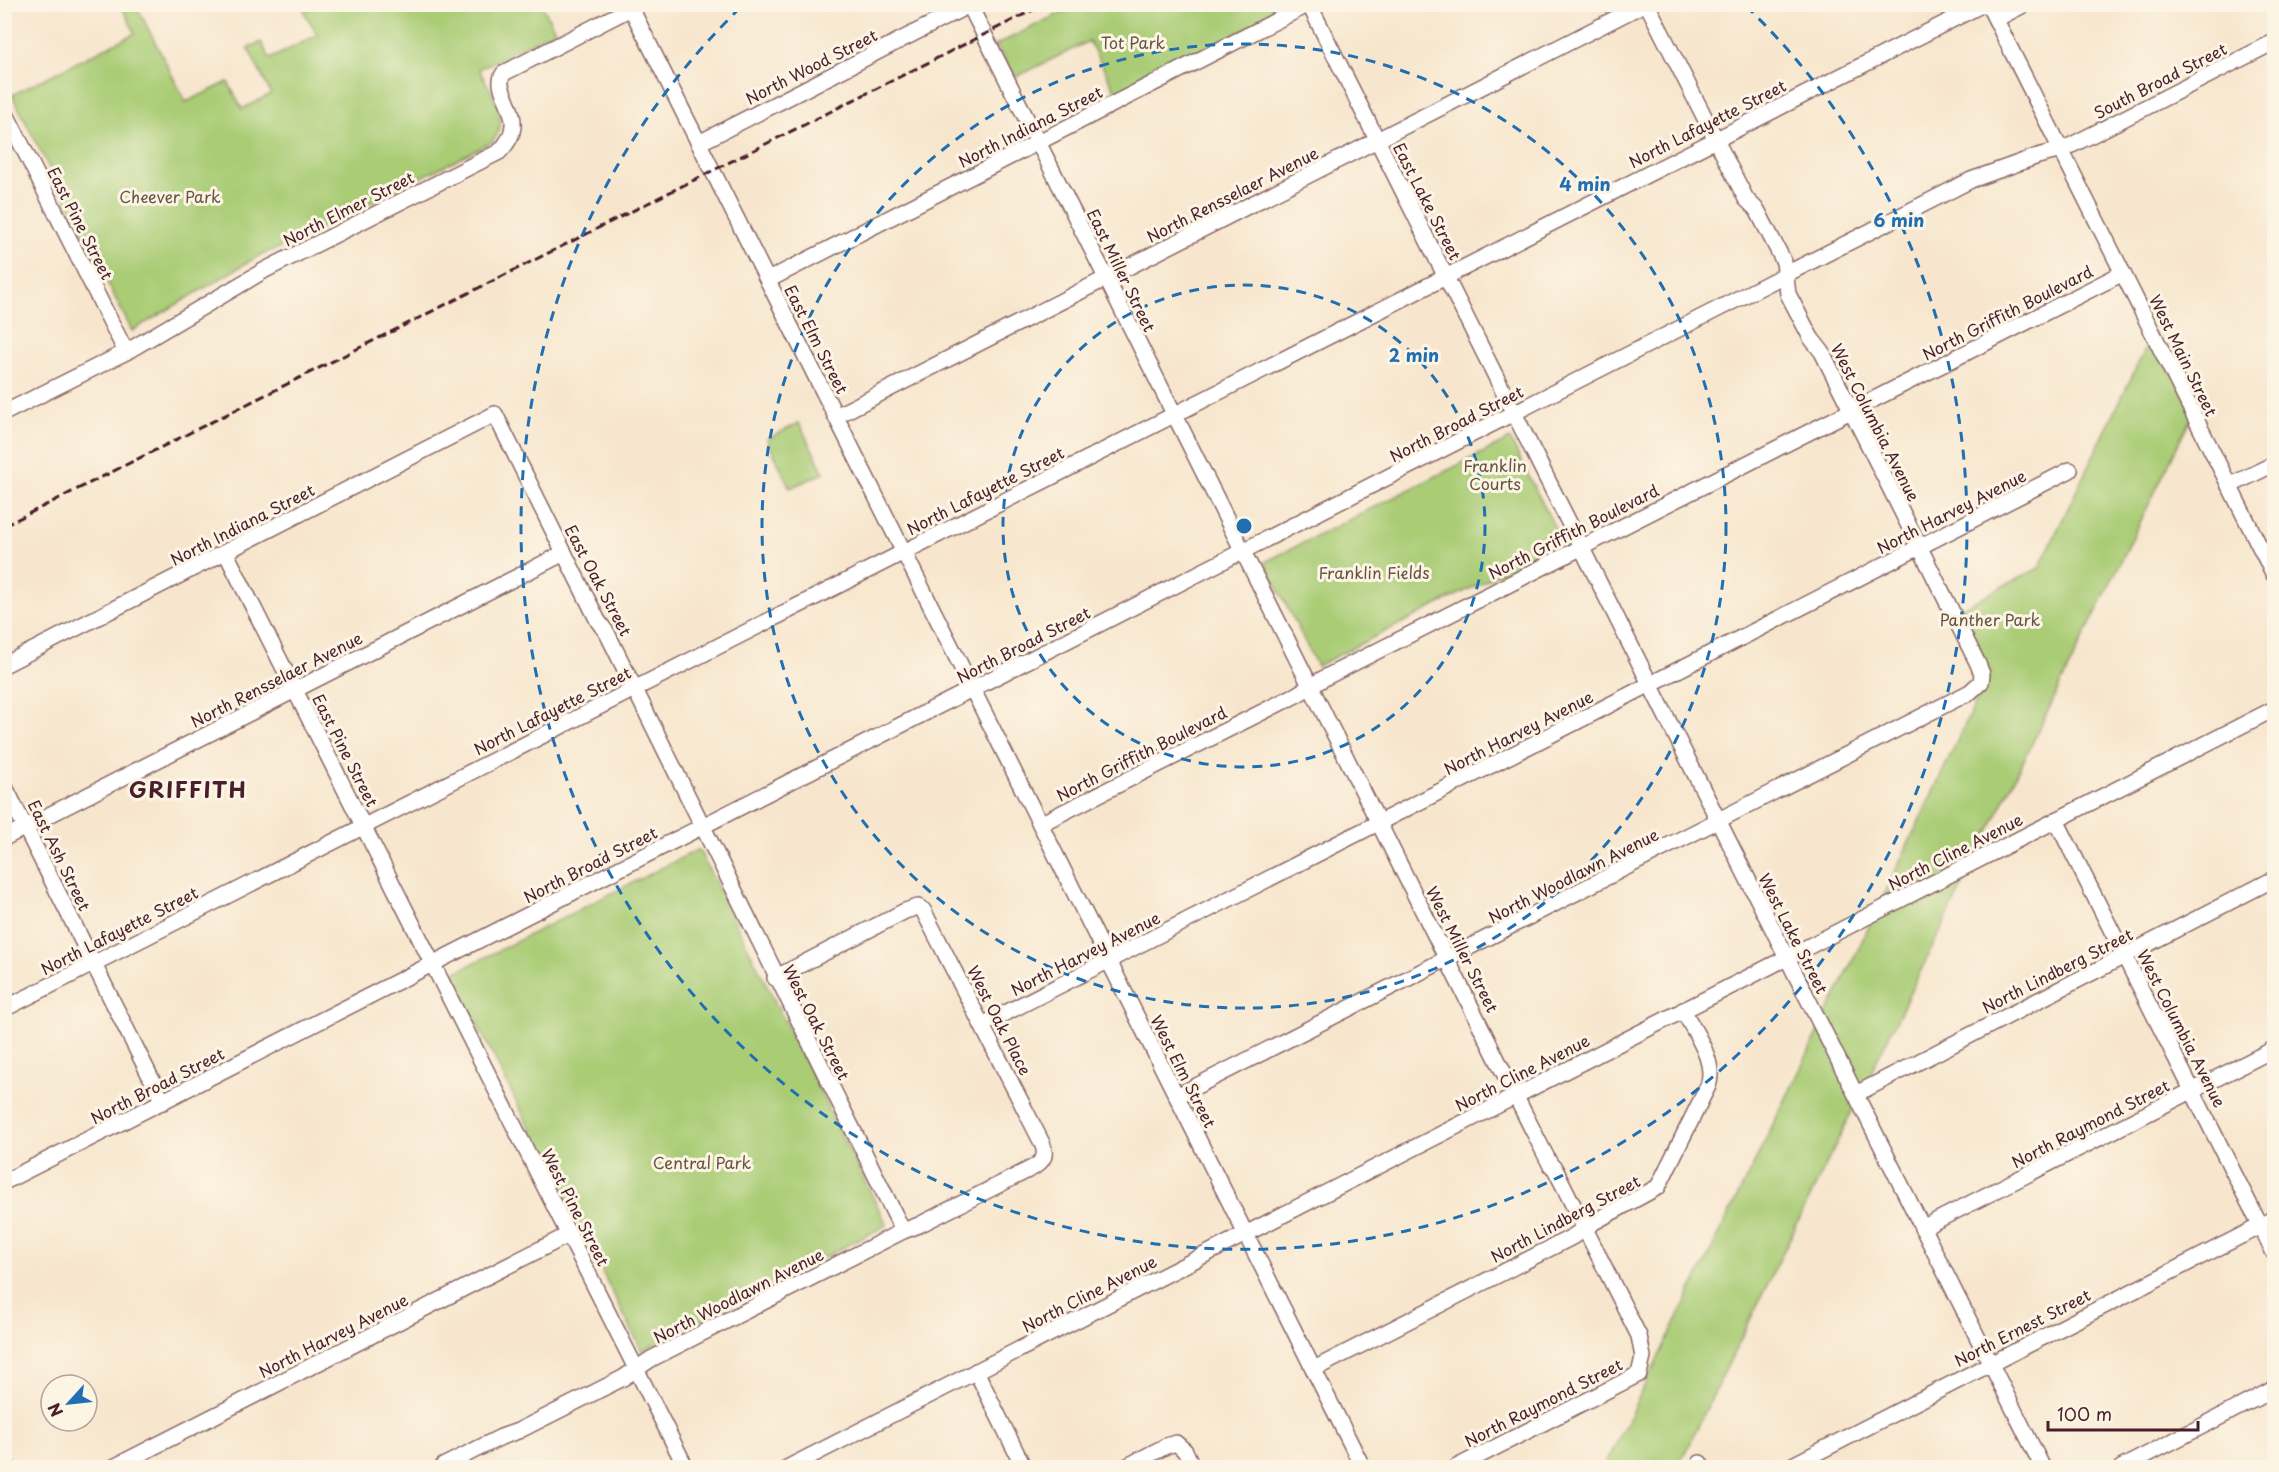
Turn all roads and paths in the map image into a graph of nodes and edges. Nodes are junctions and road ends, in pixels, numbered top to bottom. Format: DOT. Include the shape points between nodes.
graph roads {
  1 [pos="1309,4"];
  2 [pos="1646,4"];
  3 [pos="1983,4"];
  4 [pos="1988,4"];
  5 [pos="2025,4"];
  6 [pos="970,5"];
  7 [pos="633,6"];
  8 [pos="1996,19"];
  9 [pos="2274,42"];
  10 [pos="4,110"];
  11 [pos="1715,139"];
  12 [pos="1377,140"];
  13 [pos="1038,142"];
  14 [pos="699,143"];
  15 [pos="2062,150"];
  16 [pos="2123,273"];
  17 [pos="1785,275"];
  18 [pos="1445,276"];
  19 [pos="1106,278"];
  20 [pos="768,280"];
  21 [pos="126,352"];
  22 [pos="1852,410"];
  23 [pos="4,413"];
  24 [pos="495,414"];
  25 [pos="1174,414"];
  26 [pos="1513,414"];
  27 [pos="836,416"];
  28 [pos="2274,464"];
  29 [pos="2070,470"];
  30 [pos="2229,486"];
  31 [pos="1581,547"];
  32 [pos="1919,547"];
  33 [pos="904,552"];
  34 [pos="1243,552"];
  35 [pos="226,553"];
  36 [pos="564,553"];
  37 [pos="2274,575"];
  38 [pos="4,665"];
  39 [pos="1981,682"];
  40 [pos="1649,685"];
  41 [pos="1311,686"];
  42 [pos="295,689"];
  43 [pos="634,689"];
  44 [pos="973,690"];
  45 [pos="2274,709"];
  46 [pos="4,785"];
  47 [pos="2056,820"];
  48 [pos="1718,821"];
  49 [pos="1379,822"];
  50 [pos="1040,824"];
  51 [pos="364,826"];
  52 [pos="26,827"];
  53 [pos="702,827"];
  54 [pos="4,838"];
  55 [pos="2274,879"];
  56 [pos="2125,955"];
  57 [pos="1786,958"];
  58 [pos="1447,959"];
  59 [pos="1109,961"];
  60 [pos="94,964"];
  61 [pos="434,964"];
  62 [pos="775,978"];
  63 [pos="4,1009"];
  64 [pos="1683,1010"];
  65 [pos="982,1025"];
  66 [pos="2274,1049"];
  67 [pos="2193,1090"];
  68 [pos="1856,1094"];
  69 [pos="1515,1095"];
  70 [pos="1177,1096"];
  71 [pos="163,1102"];
  72 [pos="1045,1153"];
  73 [pos="4,1182"];
  74 [pos="2268,1223"];
  75 [pos="1585,1228"];
  76 [pos="1922,1228"];
  77 [pos="903,1231"];
  78 [pos="1246,1233"];
  79 [pos="570,1234"];
  80 [pos="2274,1253"];
  81 [pos="1643,1364"];
  82 [pos="1990,1364"];
  83 [pos="637,1368"];
  84 [pos="1314,1369"];
  85 [pos="976,1371"];
  86 [pos="2274,1389"];
  87 [pos="443,1466"];
  88 [pos="112,1467"];
  89 [pos="686,1467"];
  90 [pos="787,1467"];
  91 [pos="1024,1467"];
  92 [pos="1124,1467"];
  93 [pos="1193,1467"];
  94 [pos="1363,1467"];
  95 [pos="1455,1467"];
  96 [pos="1787,1467"];
  97 [pos="2043,1467"];
  98 [pos="2121,1467"];
  1 -- 12 [label="street, East Lake Street"];
  1 -- 13 [label="street, North Indiana Street"];
  2 -- 11 [label="street, West Columbia Avenue"];
  2 -- 12 [label="street, North Rensselaer Avenue"];
  3 -- 11 [label="street, North Lafayette Street"];
  4 -- 8 [label="street, West Main Street"];
  5 -- 8 [label="street"];
  6 -- 13 [label="street, East Miller Street"];
  6 -- 14 [label="street, North Wood Street"];
  7 -- 14 [label="street, East Elm Street"];
  7 -- 21 [label="street, North Elmer Street" via="504,73 500,85 514,124 499,152 265,270"];
  8 -- 15 [label="street, West Main Street"];
  9 -- 15 [label="street, South Broad Street"];
  10 -- 21 [label="street, East Pine Street"];
  11 -- 17 [label="street, West Columbia Avenue" via="1784,262"];
  11 -- 18 [label="street, North Lafayette Street"];
  12 -- 18 [label="street, East Lake Street"];
  12 -- 19 [label="street, North Rensselaer Avenue"];
  13 -- 19 [label="street, East Miller Street"];
  13 -- 20 [label="street, North Indiana Street"];
  14 -- 20 [label="street, East Elm Street"];
  15 -- 16 [label="street, West Main Street"];
  15 -- 17 [label="street, North Broad Street" via="1971,180"];
  16 -- 22 [label="street, North Griffith Boulevard"];
  16 -- 30 [label="street, West Main Street"];
  17 -- 22 [label="street, West Columbia Avenue" via="1788,294"];
  17 -- 26 [label="street, North Broad Street"];
  18 -- 25 [label="street, North Lafayette Street"];
  18 -- 26 [label="street, East Lake Street"];
  19 -- 25 [label="street, East Miller Street"];
  19 -- 27 [label="street, North Rensselaer Avenue"];
  20 -- 27 [label="street, East Elm Street"];
  21 -- 23 [label="street, North Elmer Street"];
  22 -- 31 [label="street, North Griffith Boulevard"];
  22 -- 32 [label="street, West Columbia Avenue"];
  24 -- 35 [label="street, North Indiana Street"];
  24 -- 36 [label="street, East Oak Street"];
  25 -- 33 [label="street, North Lafayette Street"];
  25 -- 34 [label="street, East Miller Street"];
  26 -- 31 [label="street, West Lake Street"];
  26 -- 34 [label="street, North Broad Street"];
  27 -- 33 [label="street, East Elm Street"];
  28 -- 30 [label="street"];
  29 -- 32 [label="street, North Harvey Avenue"];
  30 -- 37 [label="street, West Main Street"];
  31 -- 40 [label="street, West Lake Street"];
  31 -- 41 [label="street, North Griffith Boulevard"];
  32 -- 39 [label="street, West Columbia Avenue" via="1978,664"];
  32 -- 40 [label="street, North Harvey Avenue"];
  33 -- 43 [label="street, North Lafayette Street"];
  33 -- 44 [label="street, East Elm Street"];
  34 -- 41 [label="street, West Miller Street"];
  34 -- 44 [label="street, North Broad Street"];
  35 -- 38 [label="street, North Indiana Street"];
  35 -- 42 [label="street, East Pine Street"];
  36 -- 42 [label="street, North Rensselaer Avenue"];
  36 -- 43 [label="street, East Oak Street"];
  39 -- 48 [label="street, North Woodlawn Avenue" via="1970,692"];
  40 -- 48 [label="street, West Lake Street"];
  40 -- 49 [label="street, North Harvey Avenue"];
  41 -- 49 [label="street, West Miller Street"];
  41 -- 50 [label="street, North Griffith Boulevard"];
  42 -- 51 [label="street, East Pine Street"];
  42 -- 52 [label="street, North Rensselaer Avenue"];
  43 -- 51 [label="street, North Lafayette Street"];
  43 -- 53 [label="street, East Oak Street"];
  44 -- 50 [label="street, West Elm Street"];
  44 -- 53 [label="street, North Broad Street"];
  45 -- 47 [label="street, North Cline Avenue"];
  46 -- 52 [label="street, East Ash Street"];
  47 -- 56 [label="street, West Columbia Avenue"];
  47 -- 57 [label="street, North Cline Avenue"];
  48 -- 57 [label="street, West Lake Street"];
  48 -- 58 [label="street, North Woodlawn Avenue"];
  49 -- 58 [label="street, West Miller Street"];
  49 -- 59 [label="street, North Harvey Avenue"];
  50 -- 59 [label="street, West Elm Street"];
  51 -- 60 [label="street, North Lafayette Street"];
  51 -- 61 [label="street, East Pine Street"];
  52 -- 54 [label="street, North Rensselaer Avenue"];
  52 -- 60 [label="street, East Ash Street"];
  53 -- 61 [label="street, North Broad Street"];
  53 -- 62 [label="street, West Oak Street"];
  55 -- 56 [label="street, North Lindberg Street"];
  56 -- 67 [label="street, West Columbia Avenue"];
  56 -- 68 [label="street, North Lindberg Street"];
  57 -- 64 [label="street, North Cline Avenue"];
  57 -- 68 [label="street, West Lake Street"];
  58 -- 69 [label="street, West Miller Street"];
  58 -- 70 [label="street, North Woodlawn Avenue"];
  59 -- 65 [label="street, North Harvey Avenue"];
  59 -- 70 [label="street, West Elm Street"];
  60 -- 63 [label="street, North Lafayette Street"];
  60 -- 71 [label="street, East Ash Street"];
  61 -- 71 [label="street, North Broad Street"];
  61 -- 79 [label="street, West Pine Street"];
  62 -- 65 [label="street, West Oak Place" via="918,907 928,917"];
  62 -- 77 [label="street, West Oak Street"];
  64 -- 69 [label="street, North Cline Avenue"];
  64 -- 75 [label="street, North Lindberg Street" via="1710,1065 1708,1086 1658,1187"];
  65 -- 72 [label="street, West Oak Place"];
  66 -- 67 [label="street, North Raymond Street"];
  67 -- 74 [label="street, West Columbia Avenue"];
  67 -- 76 [label="street, North Raymond Street"];
  68 -- 76 [label="street, West Lake Street"];
  69 -- 75 [label="street, West Miller Street"];
  69 -- 78 [label="street, North Cline Avenue"];
  70 -- 78 [label="street, West Elm Street"];
  71 -- 73 [label="street, North Broad Street"];
  72 -- 77 [label="street, North Woodlawn Avenue" via="1034,1167"];
  74 -- 80 [label="street, West Columbia Avenue"];
  74 -- 82 [label="street, North Ernest Street"];
  75 -- 81 [label="street, West Miller Street" via="1639,1336"];
  75 -- 84 [label="street, North Lindberg Street"];
  76 -- 82 [label="street, West Lake Street"];
  77 -- 83 [label="street, North Woodlawn Avenue"];
  78 -- 84 [label="street, West Elm Street"];
  78 -- 85 [label="street, North Cline Avenue"];
  79 -- 83 [label="street, West Pine Street"];
  79 -- 88 [label="street, North Harvey Avenue"];
  81 -- 95 [label="street, North Raymond Street" via="1639,1374"];
  82 -- 96 [label="street, North Ernest Street"];
  82 -- 97 [label="street, West Lake Street"];
  83 -- 87 [label="street, North Woodlawn Avenue" via="529,1426"];
  83 -- 89 [label="street, West Pine Street"];
  84 -- 94 [label="street, West Elm Street"];
  85 -- 90 [label="street, North Cline Avenue"];
  85 -- 91 [label="street"];
  86 -- 98 [label="street"];
  92 -- 93 [label="street" via="1176,1443"];
}
